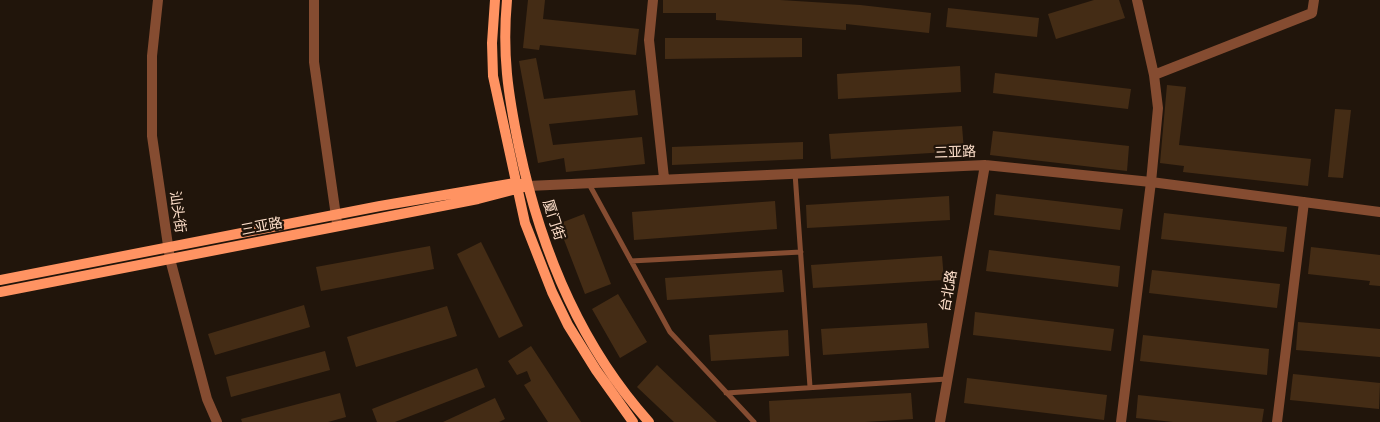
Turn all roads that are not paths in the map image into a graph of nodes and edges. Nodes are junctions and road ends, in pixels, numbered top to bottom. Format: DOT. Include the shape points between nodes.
graph roads {
  1 [pos="158,0"];
  2 [pos="314,0"];
  3 [pos="495,0"];
  4 [pos="507,0"];
  5 [pos="653,0"];
  6 [pos="1137,0"];
  7 [pos="1314,0"];
  8 [pos="1154,75"];
  9 [pos="985,165"];
  10 [pos="795,173"];
  11 [pos="664,178"];
  12 [pos="588,182"];
  13 [pos="1151,182"];
  14 [pos="528,186"];
  15 [pos="516,187"];
  16 [pos="1304,202"];
  17 [pos="1380,212"];
  18 [pos="336,215"];
  19 [pos="338,227"];
  20 [pos="168,248"];
  21 [pos="801,252"];
  22 [pos="170,259"];
  23 [pos="631,261"];
  24 [pos="0,280"];
  25 [pos="0,292"];
  26 [pos="947,379"];
  27 [pos="810,387"];
  28 [pos="726,392"];
  29 [pos="646,421"];
  30 [pos="217,422"];
  31 [pos="633,422"];
  32 [pos="754,422"];
  33 [pos="940,422"];
  34 [pos="1121,422"];
  35 [pos="1278,422"];
  1 -- 20 [label="street, 汕头街" via="152,56 152,136"];
  2 -- 18 [label="street" via="314,62"];
  3 -- 15 [label="main road, 厦门街" via="493,76"];
  4 -- 14 [label="main road, 厦门街" via="505,75"];
  5 -- 11 [label="street" via="649,40"];
  6 -- 8 [label="street"];
  7 -- 8 [label="street" via="1312,13"];
  8 -- 13 [label="street" via="1158,108"];
  9 -- 10 [label="street, 三亚路"];
  9 -- 13 [label="street, 三亚路"];
  9 -- 26 [label="street, 台北路"];
  10 -- 11 [label="street, 三亚路"];
  10 -- 21 [label="lane"];
  11 -- 12 [label="street, 三亚路"];
  12 -- 14 [label="street, 三亚路"];
  12 -- 23 [label="lane"];
  13 -- 16 [label="street, 三亚路"];
  13 -- 34 [label="street"];
  14 -- 15 [label="main road, 三亚路"];
  14 -- 29 [label="main road, 厦门街" via="536,220 578,320"];
  15 -- 18 [label="main road, 三亚路"];
  15 -- 19 [label="main road, 三亚路"];
  15 -- 31 [label="main road, 厦门街" via="525,223 568,325"];
  16 -- 17 [label="street, 三亚路"];
  16 -- 35 [label="street"];
  18 -- 19 [label="street"];
  18 -- 20 [label="main road, 三亚路"];
  19 -- 22 [label="main road, 三亚路"];
  20 -- 22 [label="street, 汕头街"];
  20 -- 24 [label="main road, 三亚路"];
  21 -- 23 [label="lane"];
  21 -- 27 [label="lane"];
  22 -- 25 [label="main road, 三亚路"];
  22 -- 30 [label="street, 汕头街" via="207,399"];
  23 -- 28 [label="lane" via="670,332"];
  26 -- 27 [label="lane"];
  26 -- 33 [label="street, 台北路"];
  27 -- 28 [label="lane"];
  28 -- 32 [label="lane"];
}
